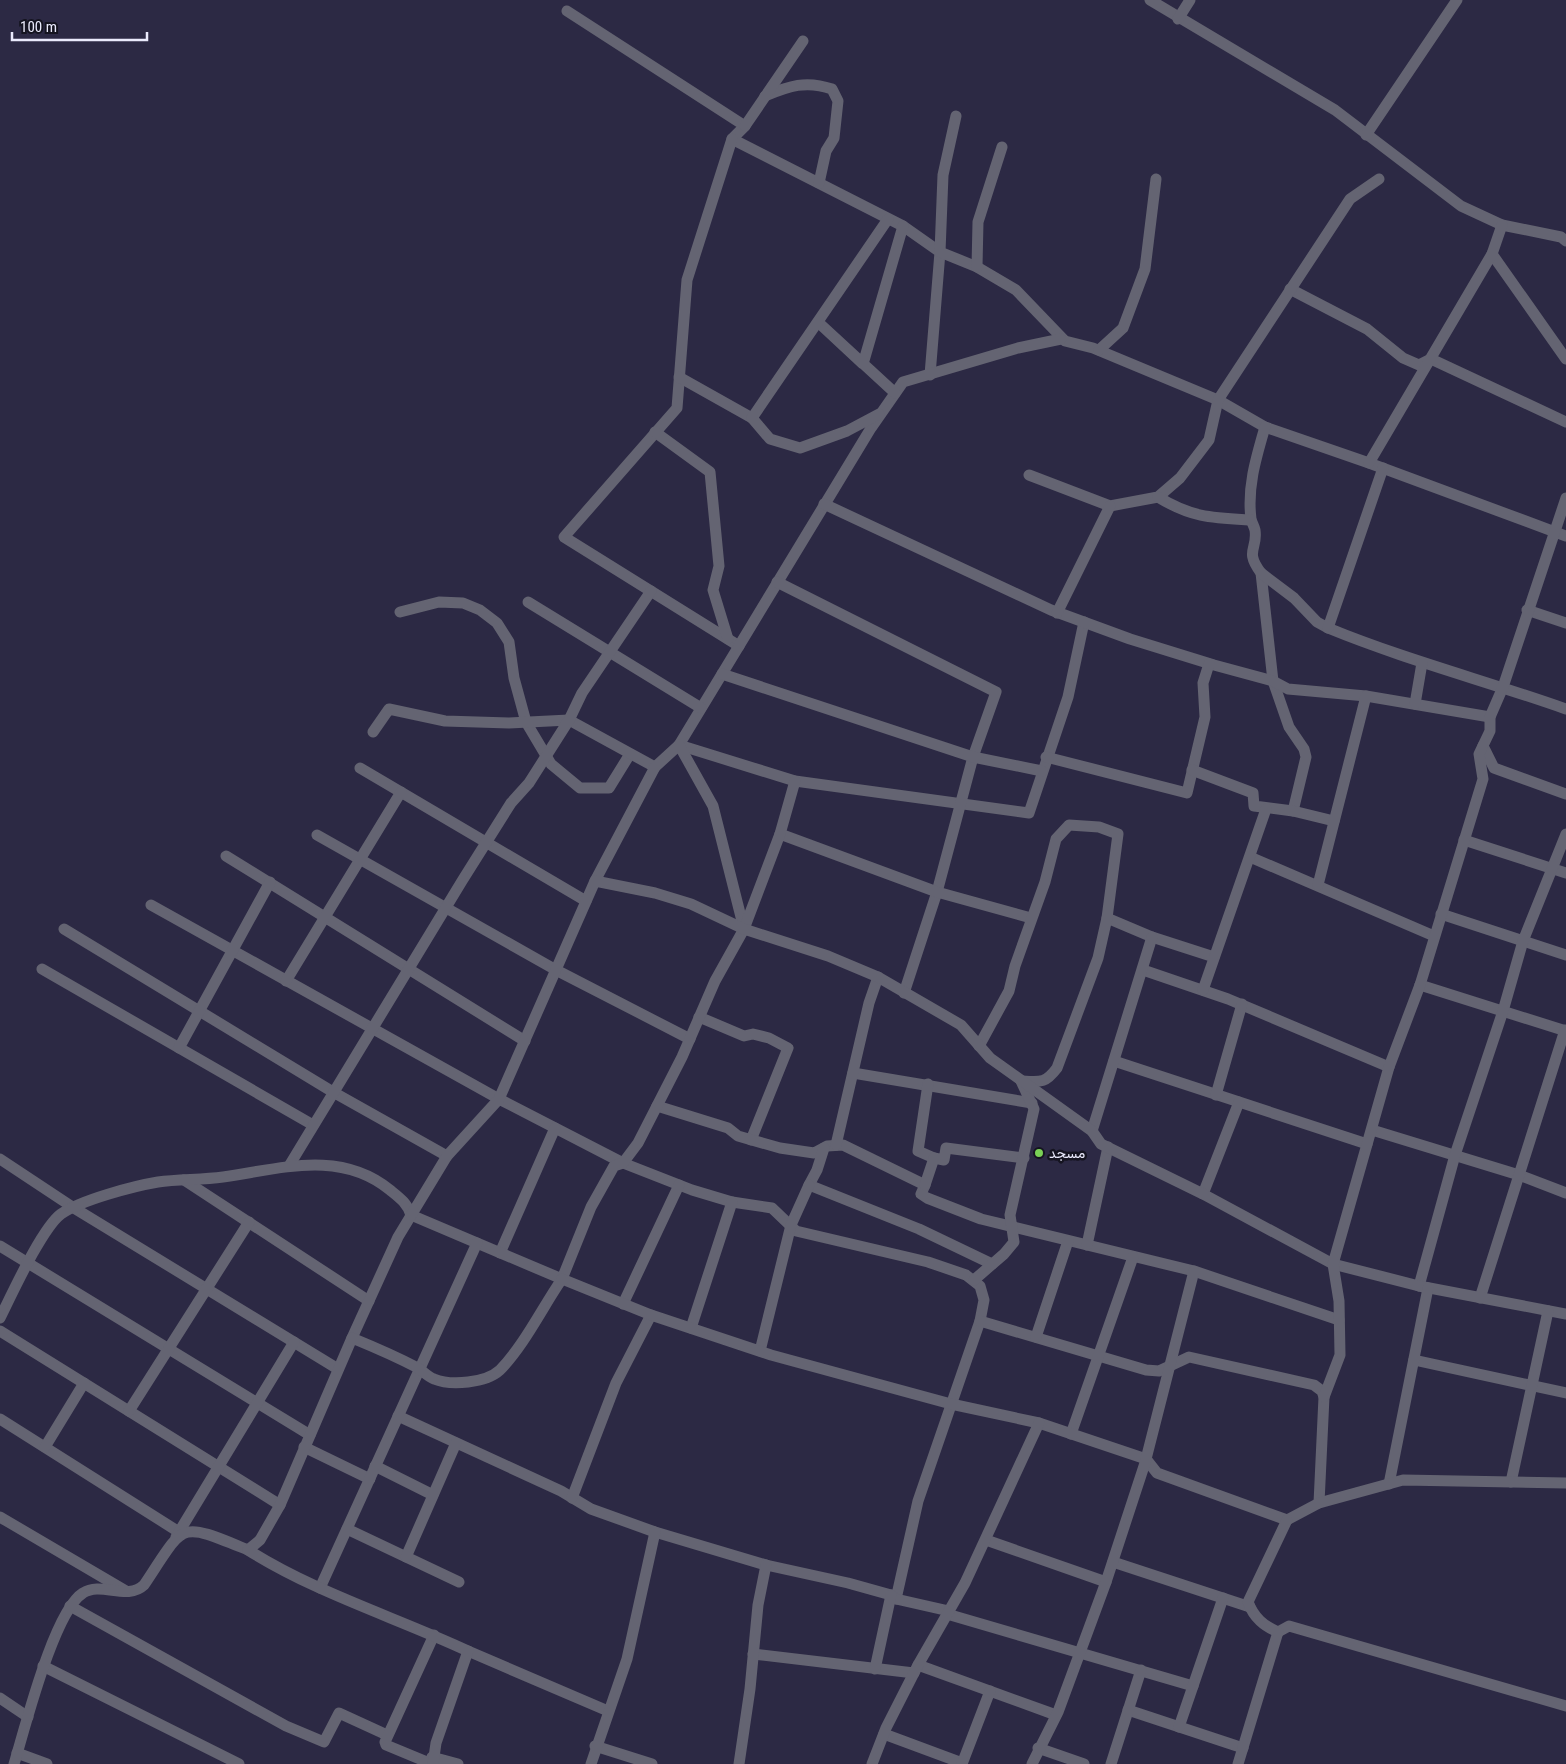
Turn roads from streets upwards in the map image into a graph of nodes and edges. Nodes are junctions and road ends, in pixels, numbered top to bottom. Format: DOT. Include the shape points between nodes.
graph roads {
  1 [pos="1150,0"];
  2 [pos="1190,0"];
  3 [pos="1457,0"];
  4 [pos="567,11"];
  5 [pos="1178,18"];
  6 [pos="803,41"];
  7 [pos="765,96"];
  8 [pos="956,116"];
  9 [pos="745,126"];
  10 [pos="1366,135"];
  11 [pos="732,139"];
  12 [pos="1002,147"];
  13 [pos="1156,179"];
  14 [pos="1379,179"];
  15 [pos="819,183"];
  16 [pos="888,219"];
  17 [pos="1502,225"];
  18 [pos="903,226"];
  19 [pos="1565,238"];
  20 [pos="940,252"];
  21 [pos="1492,254"];
  22 [pos="977,267"];
  23 [pos="1290,289"];
  24 [pos="819,323"];
  25 [pos="1061,338"];
  26 [pos="1099,350"];
  27 [pos="1431,358"];
  28 [pos="1566,359"];
  29 [pos="930,375"];
  30 [pos="679,377"];
  31 [pos="895,393"];
  32 [pos="1218,400"];
  33 [pos="881,414"];
  34 [pos="752,418"];
  35 [pos="1566,422"];
  36 [pos="1265,427"];
  37 [pos="655,432"];
  38 [pos="1369,463"];
  39 [pos="1382,468"];
  40 [pos="1028,475"];
  41 [pos="1158,497"];
  42 [pos="1566,498"];
  43 [pos="824,504"];
  44 [pos="1110,506"];
  45 [pos="1251,520"];
  46 [pos="1555,530"];
  47 [pos="1566,536"];
  48 [pos="1261,573"];
  49 [pos="777,582"];
  50 [pos="651,591"];
  51 [pos="528,602"];
  52 [pos="1527,610"];
  53 [pos="400,612"];
  54 [pos="1058,613"];
  55 [pos="1084,622"];
  56 [pos="1566,623"];
  57 [pos="1328,628"];
  58 [pos="728,639"];
  59 [pos="739,646"];
  60 [pos="609,654"];
  61 [pos="1422,663"];
  62 [pos="1210,664"];
  63 [pos="722,674"];
  64 [pos="1273,681"];
  65 [pos="1503,687"];
  66 [pos="1366,696"];
  67 [pos="1415,704"];
  68 [pos="701,708"];
  69 [pos="1566,709"];
  70 [pos="1490,716"];
  71 [pos="569,720"];
  72 [pos="526,722"];
  73 [pos="373,732"];
  74 [pos="679,744"];
  75 [pos="1483,746"];
  76 [pos="630,754"];
  77 [pos="546,756"];
  78 [pos="973,757"];
  79 [pos="1046,757"];
  80 [pos="360,768"];
  81 [pos="655,768"];
  82 [pos="1192,770"];
  83 [pos="1042,771"];
  84 [pos="795,781"];
  85 [pos="400,792"];
  86 [pos="1566,794"];
  87 [pos="960,805"];
  88 [pos="1266,809"];
  89 [pos="1293,812"];
  90 [pos="1334,821"];
  91 [pos="780,834"];
  92 [pos="1566,834"];
  93 [pos="317,835"];
  94 [pos="1464,840"];
  95 [pos="486,842"];
  96 [pos="226,856"];
  97 [pos="1250,857"];
  98 [pos="360,859"];
  99 [pos="1552,869"];
  100 [pos="1566,873"];
  101 [pos="595,881"];
  102 [pos="270,882"];
  103 [pos="1318,885"];
  104 [pos="937,892"];
  105 [pos="586,901"];
  106 [pos="151,905"];
  107 [pos="446,907"];
  108 [pos="1441,914"];
  109 [pos="325,917"];
  110 [pos="1031,918"];
  111 [pos="1107,918"];
  112 [pos="64,929"];
  113 [pos="744,929"];
  114 [pos="1434,936"];
  115 [pos="1152,937"];
  116 [pos="1523,941"];
  117 [pos="232,951"];
  118 [pos="1566,955"];
  119 [pos="1214,957"];
  120 [pos="407,968"];
  121 [pos="42,969"];
  122 [pos="556,970"];
  123 [pos="1143,970"];
  124 [pos="878,977"];
  125 [pos="286,980"];
  126 [pos="1420,985"];
  127 [pos="1202,990"];
  128 [pos="904,992"];
  129 [pos="1242,1004"];
  130 [pos="200,1011"];
  131 [pos="1503,1011"];
  132 [pos="699,1017"];
  133 [pos="371,1028"];
  134 [pos="1565,1030"];
  135 [pos="690,1039"];
  136 [pos="525,1041"];
  137 [pos="979,1046"];
  138 [pos="179,1048"];
  139 [pos="1114,1061"];
  140 [pos="1389,1067"];
  141 [pos="853,1073"];
  142 [pos="1021,1081"];
  143 [pos="928,1084"];
  144 [pos="333,1092"];
  145 [pos="1216,1095"];
  146 [pos="499,1099"];
  147 [pos="1239,1102"];
  148 [pos="1032,1103"];
  149 [pos="657,1106"];
  150 [pos="314,1125"];
  151 [pos="555,1128"];
  152 [pos="1372,1130"];
  153 [pos="1092,1131"];
  154 [pos="752,1140"];
  155 [pos="1367,1144"];
  156 [pos="836,1145"];
  157 [pos="1108,1147"];
  158 [pos="824,1148"];
  159 [pos="1454,1155"];
  160 [pos="447,1156"];
  161 [pos="0,1158"];
  162 [pos="934,1158"];
  163 [pos="1024,1158"];
  164 [pos="623,1163"];
  165 [pos="289,1166"];
  166 [pos="1519,1175"];
  167 [pos="184,1180"];
  168 [pos="679,1185"];
  169 [pos="809,1185"];
  170 [pos="925,1185"];
  171 [pos="1566,1193"];
  172 [pos="1202,1194"];
  173 [pos="732,1202"];
  174 [pos="74,1208"];
  175 [pos="411,1215"];
  176 [pos="248,1222"];
  177 [pos="791,1225"];
  178 [pos="1012,1227"];
  179 [pos="1068,1241"];
  180 [pos="477,1243"];
  181 [pos="0,1246"];
  182 [pos="1087,1246"];
  183 [pos="500,1252"];
  184 [pos="1133,1256"];
  185 [pos="28,1264"];
  186 [pos="992,1264"];
  187 [pos="1334,1264"];
  188 [pos="1194,1271"];
  189 [pos="562,1279"];
  190 [pos="974,1280"];
  191 [pos="1423,1287"];
  192 [pos="206,1289"];
  193 [pos="1480,1298"];
  194 [pos="369,1301"];
  195 [pos="623,1304"];
  196 [pos="1548,1311"];
  197 [pos="1566,1314"];
  198 [pos="651,1315"];
  199 [pos="0,1318"];
  200 [pos="1339,1320"];
  201 [pos="980,1321"];
  202 [pos="691,1328"];
  203 [pos="0,1331"];
  204 [pos="1036,1336"];
  205 [pos="352,1338"];
  206 [pos="294,1342"];
  207 [pos="168,1349"];
  208 [pos="760,1351"];
  209 [pos="1098,1355"];
  210 [pos="1414,1360"];
  211 [pos="1168,1367"];
  212 [pos="421,1369"];
  213 [pos="338,1370"];
  214 [pos="84,1383"];
  215 [pos="1532,1386"];
  216 [pos="1566,1393"];
  217 [pos="1324,1397"];
  218 [pos="257,1402"];
  219 [pos="951,1404"];
  220 [pos="129,1411"];
  221 [pos="398,1416"];
  222 [pos="0,1419"];
  223 [pos="1039,1424"];
  224 [pos="1071,1434"];
  225 [pos="310,1435"];
  226 [pos="456,1443"];
  227 [pos="45,1447"];
  228 [pos="304,1448"];
  229 [pos="1146,1459"];
  230 [pos="218,1466"];
  231 [pos="375,1466"];
  232 [pos="370,1478"];
  233 [pos="1511,1482"];
  234 [pos="1566,1483"];
  235 [pos="1389,1484"];
  236 [pos="434,1495"];
  237 [pos="572,1498"];
  238 [pos="1319,1503"];
  239 [pos="280,1505"];
  240 [pos="0,1517"];
  241 [pos="1287,1520"];
  242 [pos="347,1529"];
  243 [pos="655,1532"];
  244 [pos="177,1535"];
  245 [pos="986,1540"];
  246 [pos="248,1550"];
  247 [pos="406,1557"];
  248 [pos="1113,1562"];
  249 [pos="766,1565"];
  250 [pos="459,1582"];
  251 [pos="1106,1582"];
  252 [pos="320,1588"];
  253 [pos="127,1591"];
  254 [pos="894,1597"];
  255 [pos="1223,1598"];
  256 [pos="70,1606"];
  257 [pos="1250,1607"];
  258 [pos="948,1613"];
  259 [pos="1278,1632"];
  260 [pos="434,1635"];
  261 [pos="468,1651"];
  262 [pos="1080,1652"];
  263 [pos="754,1654"];
  264 [pos="44,1666"];
  265 [pos="875,1669"];
  266 [pos="916,1669"];
  267 [pos="1141,1670"];
  268 [pos="1193,1686"];
  269 [pos="990,1691"];
  270 [pos="0,1698"];
  271 [pos="1566,1706"];
  272 [pos="608,1710"];
  273 [pos="1128,1710"];
  274 [pos="1056,1715"];
  275 [pos="28,1717"];
  276 [pos="1179,1727"];
  277 [pos="884,1734"];
  278 [pos="387,1735"];
  279 [pos="595,1746"];
  280 [pos="1038,1748"];
  281 [pos="1243,1748"];
  282 [pos="15,1759"];
  283 [pos="432,1761"];
  284 [pos="47,1764"];
  285 [pos="239,1764"];
  286 [pos="458,1764"];
  287 [pos="591,1764"];
  288 [pos="652,1764"];
  289 [pos="739,1764"];
  290 [pos="872,1764"];
  291 [pos="962,1764"];
  292 [pos="1032,1764"];
  293 [pos="1084,1764"];
  294 [pos="1110,1764"];
  295 [pos="1238,1764"];
  1 -- 5 [label="street"];
  2 -- 5 [label="street"];
  3 -- 10 [label="street"];
  4 -- 9 [label="street"];
  5 -- 10 [label="street" via="1335,110"];
  6 -- 7 [label="street"];
  7 -- 9 [label="street"];
  7 -- 15 [label="street" via="802,83 832,89 838,101 834,138 826,151"];
  8 -- 20 [label="street" via="944,175"];
  9 -- 11 [label="street"];
  10 -- 17 [label="street" via="1462,206"];
  11 -- 15 [label="street"];
  11 -- 30 [label="street" via="687,280"];
  12 -- 22 [label="street" via="978,222"];
  13 -- 26 [label="street" via="1145,269 1123,328"];
  14 -- 23 [label="street" via="1350,199"];
  15 -- 16 [label="street"];
  16 -- 18 [label="street"];
  16 -- 24 [label="street"];
  17 -- 19 [label="street"];
  17 -- 21 [label="street"];
  18 -- 20 [label="street"];
  18 -- 24 [label="street" via="863,364"];
  20 -- 22 [label="street"];
  20 -- 29 [label="street"];
  21 -- 27 [label="street"];
  21 -- 28 [label="street"];
  22 -- 25 [label="street" via="1016,290"];
  23 -- 27 [label="street" via="1367,328 1403,358 1419,365"];
  23 -- 32 [label="street"];
  24 -- 31 [label="street"];
  24 -- 34 [label="street"];
  25 -- 26 [label="street"];
  25 -- 29 [label="street"];
  26 -- 32 [label="street"];
  27 -- 35 [label="street"];
  27 -- 38 [label="street"];
  29 -- 31 [label="street" via="903,382"];
  30 -- 34 [label="street"];
  30 -- 37 [label="street" via="677,408"];
  31 -- 33 [label="street"];
  32 -- 36 [label="street"];
  32 -- 41 [label="street" via="1208,440 1180,478"];
  33 -- 34 [label="street" via="847,431 800,448 770,439"];
  33 -- 43 [label="street"];
  36 -- 38 [label="street"];
  36 -- 45 [label="street" via="1251,476"];
  37 -- 50 [label="street" via="564,537"];
  37 -- 58 [label="street" via="710,472 719,566 712,590"];
  38 -- 39 [label="street"];
  39 -- 46 [label="street"];
  39 -- 57 [label="street"];
  40 -- 44 [label="street"];
  41 -- 44 [label="street"];
  41 -- 45 [label="street" via="1179,511 1208,518"];
  42 -- 46 [label="street"];
  43 -- 49 [label="street"];
  43 -- 54 [label="street"];
  44 -- 54 [label="street"];
  45 -- 48 [label="street" via="1255,531 1252,557"];
  46 -- 47 [label="street"];
  46 -- 52 [label="street"];
  48 -- 57 [label="street"];
  48 -- 64 [label="street"];
  49 -- 59 [label="street"];
  49 -- 78 [label="street" via="996,692"];
  50 -- 58 [label="street"];
  50 -- 60 [label="street"];
  51 -- 60 [label="street"];
  52 -- 56 [label="street"];
  52 -- 65 [label="street"];
  53 -- 72 [label="street" via="439,602 463,603 480,610 497,623 509,642 514,678"];
  54 -- 55 [label="street"];
  55 -- 62 [label="street"];
  55 -- 79 [label="street" via="1068,697"];
  57 -- 61 [label="street"];
  58 -- 59 [label="street"];
  59 -- 63 [label="street"];
  60 -- 68 [label="street"];
  60 -- 71 [label="street" via="582,693"];
  61 -- 65 [label="street"];
  61 -- 67 [label="street"];
  62 -- 64 [label="street"];
  62 -- 82 [label="street" via="1203,683 1205,717"];
  63 -- 68 [label="street"];
  63 -- 78 [label="street"];
  64 -- 66 [label="street" via="1288,689"];
  64 -- 89 [label="street" via="1290,727 1306,756"];
  65 -- 69 [label="street"];
  65 -- 70 [label="street"];
  66 -- 67 [label="street"];
  66 -- 90 [label="street"];
  67 -- 70 [label="street"];
  68 -- 74 [label="street"];
  70 -- 75 [label="street" via="1490,731"];
  71 -- 72 [label="street"];
  71 -- 76 [label="street"];
  71 -- 77 [label="street"];
  72 -- 73 [label="street" via="445,721 389,709"];
  72 -- 77 [label="street"];
  74 -- 81 [label="street"];
  74 -- 84 [label="street"];
  74 -- 113 [label="street" via="713,806"];
  75 -- 86 [label="street" via="1494,768"];
  75 -- 94 [label="street" via="1479,754 1483,779"];
  76 -- 77 [label="street" via="609,788 580,788"];
  76 -- 81 [label="street"];
  77 -- 95 [label="street"];
  78 -- 83 [label="street"];
  78 -- 87 [label="street"];
  79 -- 82 [label="street" via="1187,793"];
  79 -- 83 [label="street"];
  80 -- 85 [label="street"];
  81 -- 101 [label="street"];
  82 -- 88 [label="street" via="1253,792 1254,806"];
  83 -- 87 [label="street" via="1029,813"];
  84 -- 87 [label="street"];
  84 -- 91 [label="street"];
  85 -- 95 [label="street"];
  85 -- 98 [label="street"];
  87 -- 104 [label="street"];
  88 -- 89 [label="street"];
  88 -- 97 [label="street"];
  89 -- 90 [label="street"];
  90 -- 103 [label="street"];
  91 -- 104 [label="street"];
  91 -- 113 [label="street"];
  92 -- 99 [label="street"];
  93 -- 98 [label="street"];
  94 -- 99 [label="street"];
  94 -- 108 [label="street"];
  95 -- 105 [label="street"];
  95 -- 107 [label="street"];
  96 -- 102 [label="street"];
  97 -- 103 [label="street"];
  97 -- 119 [label="street"];
  98 -- 107 [label="street"];
  98 -- 109 [label="street"];
  99 -- 100 [label="street"];
  99 -- 116 [label="street"];
  101 -- 105 [label="street"];
  101 -- 113 [label="street" via="691,904"];
  102 -- 109 [label="street"];
  102 -- 117 [label="street"];
  103 -- 114 [label="street"];
  104 -- 110 [label="street"];
  104 -- 128 [label="street"];
  105 -- 122 [label="street"];
  106 -- 117 [label="street"];
  107 -- 120 [label="street"];
  107 -- 122 [label="street"];
  108 -- 114 [label="street"];
  108 -- 116 [label="street"];
  109 -- 120 [label="street"];
  109 -- 125 [label="street"];
  110 -- 111 [label="street" via="1056,839 1069,825 1099,827 1118,834"];
  110 -- 137 [label="street" via="1009,991"];
  111 -- 115 [label="street"];
  111 -- 142 [label="street" via="1098,958 1057,1068 1048,1080"];
  112 -- 130 [label="street"];
  113 -- 124 [label="street" via="828,956"];
  113 -- 132 [label="street"];
  114 -- 126 [label="street"];
  115 -- 119 [label="street"];
  115 -- 123 [label="street"];
  116 -- 118 [label="street"];
  116 -- 131 [label="street"];
  117 -- 125 [label="street"];
  117 -- 130 [label="street"];
  119 -- 127 [label="street"];
  120 -- 133 [label="street"];
  120 -- 136 [label="street"];
  121 -- 138 [label="street"];
  122 -- 135 [label="street"];
  122 -- 136 [label="street"];
  123 -- 127 [label="street"];
  123 -- 139 [label="street"];
  124 -- 128 [label="street"];
  124 -- 141 [label="street"];
  125 -- 133 [label="street"];
  126 -- 131 [label="street"];
  126 -- 140 [label="street"];
  127 -- 129 [label="street"];
  128 -- 137 [label="street" via="961,1025"];
  129 -- 140 [label="street"];
  129 -- 145 [label="street"];
  130 -- 138 [label="street"];
  130 -- 144 [label="street"];
  131 -- 134 [label="street"];
  131 -- 159 [label="street"];
  132 -- 135 [label="street"];
  132 -- 154 [label="street" via="744,1036 753,1034 769,1038 788,1048"];
  133 -- 144 [label="street"];
  133 -- 146 [label="street"];
  134 -- 166 [label="street"];
  135 -- 149 [label="street"];
  136 -- 146 [label="street"];
  137 -- 142 [label="street"];
  138 -- 150 [label="street"];
  139 -- 145 [label="street"];
  139 -- 153 [label="street"];
  140 -- 152 [label="street"];
  141 -- 143 [label="street"];
  141 -- 156 [label="street"];
  142 -- 148 [label="street"];
  142 -- 153 [label="street"];
  143 -- 148 [label="street"];
  143 -- 162 [label="street" via="918,1151"];
  144 -- 150 [label="street"];
  144 -- 160 [label="street"];
  145 -- 147 [label="street"];
  146 -- 151 [label="street"];
  146 -- 160 [label="street"];
  147 -- 155 [label="street"];
  147 -- 172 [label="street"];
  148 -- 163 [label="street" via="1034,1109"];
  149 -- 154 [label="street" via="728,1128 738,1136"];
  149 -- 164 [label="street" via="638,1143"];
  150 -- 165 [label="street"];
  151 -- 164 [label="street"];
  151 -- 183 [label="street"];
  152 -- 155 [label="street"];
  152 -- 159 [label="street"];
  153 -- 157 [label="street" via="1101,1144"];
  154 -- 158 [label="street" via="814,1153"];
  155 -- 187 [label="street"];
  156 -- 158 [label="street"];
  156 -- 170 [label="street"];
  157 -- 172 [label="street"];
  157 -- 182 [label="street"];
  158 -- 169 [label="street"];
  159 -- 166 [label="street"];
  159 -- 191 [label="street"];
  160 -- 175 [label="street"];
  161 -- 174 [label="street"];
  162 -- 163 [label="street" via="944,1160 946,1148"];
  162 -- 170 [label="street"];
  163 -- 178 [label="street" via="1010,1215"];
  164 -- 168 [label="street"];
  164 -- 189 [label="street" via="614,1166 592,1207"];
  165 -- 167 [label="street"];
  165 -- 175 [label="street" via="325,1164 360,1172 380,1182 407,1204"];
  166 -- 171 [label="street"];
  166 -- 193 [label="street"];
  167 -- 174 [label="street" via="158,1182 93,1199"];
  167 -- 176 [label="street"];
  168 -- 173 [label="street"];
  168 -- 195 [label="street"];
  169 -- 177 [label="street"];
  169 -- 186 [label="street" via="919,1229"];
  170 -- 178 [label="street" via="921,1194 927,1198 980,1219"];
  172 -- 187 [label="street"];
  173 -- 177 [label="street" via="772,1208"];
  173 -- 202 [label="street"];
  174 -- 185 [label="street" via="60,1214"];
  174 -- 192 [label="street"];
  175 -- 180 [label="street"];
  175 -- 194 [label="street"];
  176 -- 192 [label="street"];
  176 -- 194 [label="street"];
  177 -- 190 [label="street" via="796,1231 928,1262"];
  177 -- 208 [label="street"];
  178 -- 179 [label="street"];
  178 -- 186 [label="street" via="1014,1242"];
  179 -- 182 [label="street"];
  179 -- 204 [label="street"];
  180 -- 183 [label="street"];
  180 -- 212 [label="street"];
  181 -- 185 [label="street"];
  182 -- 184 [label="street"];
  183 -- 189 [label="street"];
  184 -- 188 [label="street"];
  184 -- 209 [label="street"];
  185 -- 199 [label="street"];
  185 -- 207 [label="street"];
  186 -- 190 [label="street"];
  187 -- 191 [label="street"];
  187 -- 200 [label="street"];
  188 -- 200 [label="street"];
  188 -- 211 [label="street"];
  189 -- 195 [label="street"];
  189 -- 212 [label="street" via="535,1323 499,1371 484,1378 457,1382 433,1379"];
  190 -- 201 [label="street" via="980,1286 984,1300"];
  191 -- 193 [label="street"];
  191 -- 210 [label="street"];
  192 -- 206 [label="street"];
  192 -- 207 [label="street"];
  193 -- 196 [label="street"];
  194 -- 205 [label="street"];
  195 -- 198 [label="street"];
  196 -- 197 [label="street"];
  196 -- 215 [label="street"];
  198 -- 202 [label="street"];
  198 -- 237 [label="street" via="616,1384"];
  200 -- 217 [label="street" via="1340,1355"];
  201 -- 204 [label="street"];
  201 -- 219 [label="street"];
  202 -- 208 [label="street"];
  203 -- 214 [label="street"];
  204 -- 209 [label="street"];
  205 -- 212 [label="street"];
  205 -- 213 [label="street"];
  206 -- 213 [label="street"];
  206 -- 218 [label="street"];
  207 -- 218 [label="street"];
  207 -- 220 [label="street"];
  208 -- 219 [label="street"];
  209 -- 211 [label="street" via="1146,1370 1159,1371"];
  209 -- 224 [label="street"];
  210 -- 215 [label="street"];
  210 -- 235 [label="street"];
  211 -- 217 [label="street" via="1189,1357 1314,1385"];
  211 -- 229 [label="street"];
  212 -- 221 [label="street"];
  213 -- 225 [label="street"];
  214 -- 220 [label="street"];
  214 -- 227 [label="street"];
  215 -- 216 [label="street"];
  215 -- 233 [label="street"];
  217 -- 238 [label="street"];
  218 -- 225 [label="street"];
  218 -- 230 [label="street"];
  219 -- 223 [label="street"];
  219 -- 254 [label="street" via="918,1500"];
  220 -- 230 [label="street"];
  221 -- 226 [label="street"];
  221 -- 231 [label="street"];
  222 -- 227 [label="street"];
  223 -- 224 [label="street"];
  223 -- 245 [label="street"];
  224 -- 229 [label="street"];
  225 -- 228 [label="street"];
  226 -- 236 [label="street"];
  226 -- 237 [label="street"];
  227 -- 244 [label="street"];
  228 -- 232 [label="street"];
  228 -- 239 [label="street"];
  229 -- 241 [label="street" via="1157,1473"];
  229 -- 248 [label="street"];
  230 -- 239 [label="street"];
  230 -- 244 [label="street"];
  231 -- 232 [label="street"];
  231 -- 236 [label="street"];
  232 -- 242 [label="street"];
  233 -- 234 [label="street"];
  233 -- 235 [label="street" via="1403,1480"];
  235 -- 238 [label="street"];
  236 -- 247 [label="street"];
  237 -- 243 [label="street" via="591,1509"];
  238 -- 241 [label="street"];
  239 -- 246 [label="street" via="260,1540"];
  240 -- 253 [label="street"];
  241 -- 257 [label="street" via="1248,1602"];
  242 -- 247 [label="street"];
  242 -- 252 [label="street"];
  243 -- 249 [label="street"];
  243 -- 272 [label="street" via="627,1659"];
  244 -- 246 [label="street" via="198,1530"];
  244 -- 253 [label="street" via="144,1585"];
  245 -- 251 [label="street"];
  245 -- 258 [label="street"];
  246 -- 252 [label="street" via="272,1566"];
  247 -- 250 [label="street"];
  248 -- 251 [label="street"];
  248 -- 255 [label="street"];
  249 -- 254 [label="street"];
  249 -- 263 [label="street" via="758,1605"];
  251 -- 262 [label="street"];
  252 -- 260 [label="street"];
  253 -- 256 [label="street" via="89,1589"];
  254 -- 258 [label="street"];
  254 -- 265 [label="street"];
  255 -- 257 [label="street"];
  255 -- 268 [label="street"];
  256 -- 264 [label="street"];
  256 -- 278 [label="street" via="316,1740 324,1742 339,1713"];
  257 -- 259 [label="street" via="1264,1625"];
  258 -- 262 [label="street"];
  258 -- 266 [label="street"];
  259 -- 271 [label="street" via="1289,1626"];
  259 -- 281 [label="street"];
  260 -- 261 [label="street"];
  260 -- 278 [label="street"];
  261 -- 272 [label="street"];
  261 -- 283 [label="street"];
  262 -- 267 [label="street"];
  262 -- 274 [label="street"];
  263 -- 265 [label="street"];
  263 -- 289 [label="street"];
  264 -- 275 [label="street"];
  264 -- 285 [label="street"];
  265 -- 266 [label="street"];
  266 -- 269 [label="street"];
  266 -- 277 [label="street"];
  267 -- 268 [label="street"];
  267 -- 273 [label="street"];
  268 -- 276 [label="street"];
  269 -- 274 [label="street"];
  269 -- 291 [label="street"];
  270 -- 275 [label="street"];
  272 -- 279 [label="street"];
  273 -- 276 [label="street"];
  273 -- 294 [label="street"];
  274 -- 280 [label="street"];
  275 -- 282 [label="street"];
  276 -- 281 [label="street"];
  277 -- 290 [label="street"];
  277 -- 291 [label="street"];
  278 -- 283 [label="street" via="386,1745"];
  279 -- 287 [label="street"];
  279 -- 288 [label="street"];
  280 -- 292 [label="street"];
  280 -- 293 [label="street"];
  281 -- 295 [label="street"];
  282 -- 284 [label="street"];
  283 -- 286 [label="street"];
}
